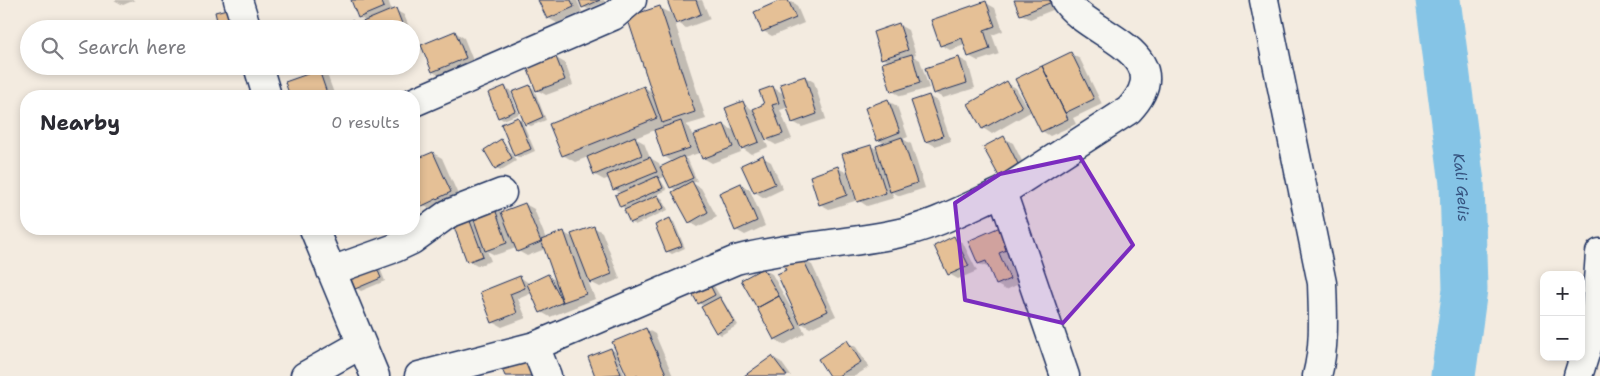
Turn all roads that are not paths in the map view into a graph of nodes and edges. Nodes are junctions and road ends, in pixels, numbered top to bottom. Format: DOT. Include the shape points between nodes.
graph roads {
  1 [pos="238,0"];
  2 [pos="632,0"];
  3 [pos="1065,0"];
  4 [pos="1264,0"];
  5 [pos="244,20"];
  6 [pos="261,75"];
  7 [pos="265,90"];
  8 [pos="420,99"];
  9 [pos="1002,192"];
  10 [pos="502,193"];
  11 [pos="420,234"];
  12 [pos="316,235"];
  13 [pos="419,235"];
  14 [pos="1600,253"];
  15 [pos="330,271"];
  16 [pos="1597,322"];
  17 [pos="360,345"];
  18 [pos="535,346"];
  19 [pos="305,376"];
  20 [pos="375,376"];
  21 [pos="419,376"];
  22 [pos="547,376"];
  23 [pos="1065,376"];
  24 [pos="1317,376"];
  25 [pos="1578,376"];
  1 -- 5 [label="street"];
  2 -- 8 [label="street" via="613,16"];
  3 -- 9 [label="street" via="1137,58 1144,71 1145,85 1140,99 1129,110"];
  4 -- 24 [label="street" via="1322,284 1324,323"];
  6 -- 7 [label="street"];
  9 -- 18 [label="street" via="897,234 761,253 736,260"];
  9 -- 23 [label="street"];
  10 -- 11 [label="street" via="448,214"];
  12 -- 15 [label="street"];
  13 -- 15 [label="street" via="395,248"];
  14 -- 16 [label="street"];
  15 -- 17 [label="street"];
  16 -- 25 [label="street"];
  17 -- 19 [label="street"];
  17 -- 20 [label="street"];
  18 -- 21 [label="street"];
  18 -- 22 [label="street"];
}
